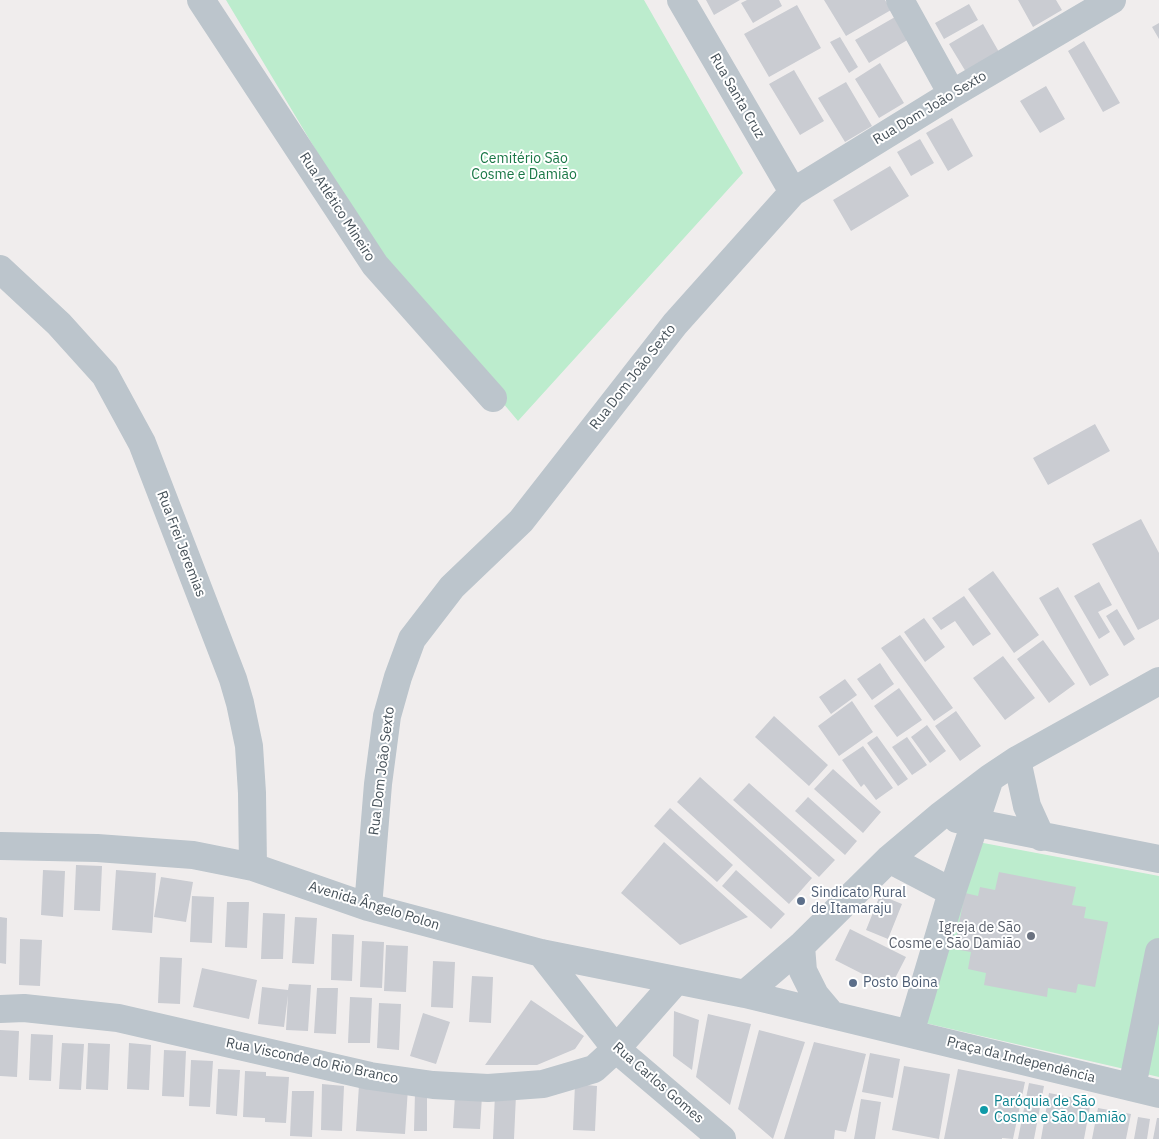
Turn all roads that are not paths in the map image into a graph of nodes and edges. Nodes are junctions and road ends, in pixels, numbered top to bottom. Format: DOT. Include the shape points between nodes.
graph roads {
  1 [pos="201,0"];
  2 [pos="681,0"];
  3 [pos="900,0"];
  4 [pos="1112,0"];
  5 [pos="1083,7"];
  6 [pos="952,94"];
  7 [pos="793,192"];
  8 [pos="0,268"];
  9 [pos="493,398"];
  10 [pos="1159,681"];
  11 [pos="1017,760"];
  12 [pos="990,778"];
  13 [pos="940,816"];
  14 [pos="974,823"];
  15 [pos="1041,837"];
  16 [pos="0,846"];
  17 [pos="889,859"];
  18 [pos="1159,859"];
  19 [pos="253,867"];
  20 [pos="952,892"];
  21 [pos="368,907"];
  22 [pos="801,946"];
  23 [pos="1159,952"];
  24 [pos="541,953"];
  25 [pos="676,981"];
  26 [pos="745,994"];
  27 [pos="0,1008"];
  28 [pos="831,1014"];
  29 [pos="910,1033"];
  30 [pos="616,1049"];
  31 [pos="1132,1087"];
  32 [pos="1159,1094"];
  33 [pos="722,1139"];
  1 -- 9 [label="street, Rua Atlético Mineiro" via="375,265"];
  2 -- 7 [label="street, Rua Santa Cruz"];
  3 -- 6 [label="street"];
  4 -- 5 [label="street, Rua Dom João Sexto"];
  5 -- 6 [label="street, Rua Dom João Sexto"];
  6 -- 7 [label="street, Rua Dom João Sexto"];
  7 -- 21 [label="street, Rua Dom João Sexto" via="675,324 521,521 452,587 412,639 387,716"];
  8 -- 19 [label="street, Rua Frei Jeremias" via="59,324 105,375 142,443 240,703 249,746"];
  10 -- 11 [label="street"];
  11 -- 12 [label="street"];
  11 -- 15 [label="street" via="1027,806"];
  12 -- 13 [label="street"];
  12 -- 14 [label="street"];
  13 -- 14 [label="street"];
  13 -- 17 [label="street"];
  14 -- 15 [label="street"];
  14 -- 20 [label="street"];
  15 -- 18 [label="street"];
  16 -- 19 [label="street, Avenida Ângelo Polon" via="193,854"];
  17 -- 20 [label="street"];
  17 -- 22 [label="street"];
  19 -- 21 [label="street, Avenida Ângelo Polon"];
  20 -- 29 [label="street"];
  21 -- 24 [label="street, Avenida Ângelo Polon"];
  22 -- 26 [label="street"];
  22 -- 28 [label="street" via="803,971"];
  23 -- 31 [label="street"];
  24 -- 25 [label="street, Avenida Ângelo Polon"];
  24 -- 30 [label="street, Rua Carlos Gomes"];
  25 -- 26 [label="street, Avenida Ângelo Polon"];
  25 -- 30 [label="street, Rua Visconde do Rio Branco"];
  26 -- 28 [label="street, Praça da Independência"];
  27 -- 30 [label="street, Rua Visconde do Rio Branco" via="118,1018 370,1076 433,1085 488,1088 543,1084 594,1068"];
  28 -- 29 [label="street, Praça da Independência"];
  29 -- 31 [label="street, Praça da Independência"];
  30 -- 33 [label="street, Rua Carlos Gomes"];
  31 -- 32 [label="street, Praça da Independência"];
}
